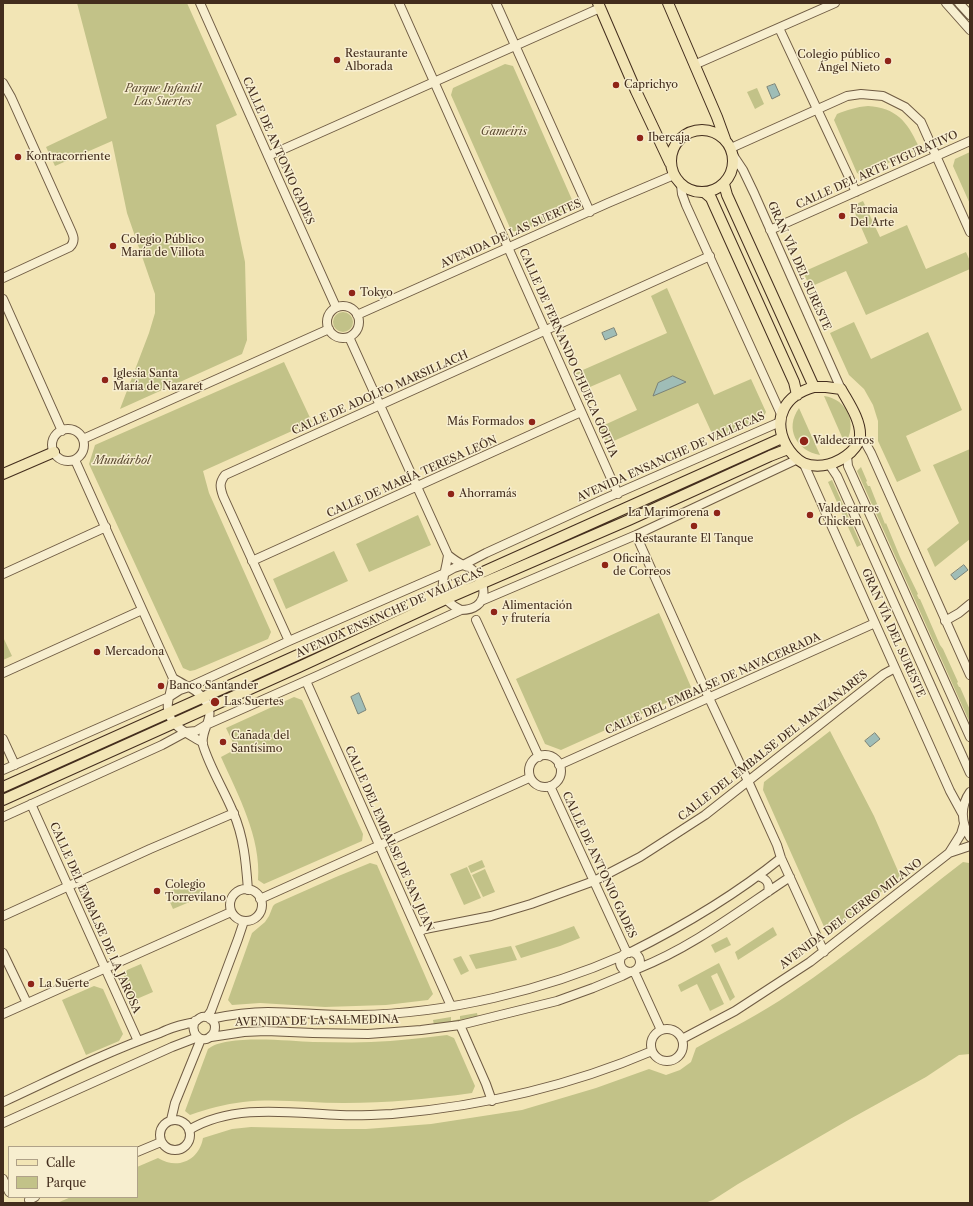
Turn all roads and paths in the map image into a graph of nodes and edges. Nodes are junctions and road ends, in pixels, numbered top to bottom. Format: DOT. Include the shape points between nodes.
graph roads {
  1 [pos="200,3"];
  2 [pos="399,3"];
  3 [pos="496,3"];
  4 [pos="668,3"];
  5 [pos="835,3"];
  6 [pos="946,3"];
  7 [pos="959,3"];
  8 [pos="599,6"];
  9 [pos="970,15"];
  10 [pos="779,28"];
  11 [pos="970,30"];
  12 [pos="516,47"];
  13 [pos="694,65"];
  14 [pos="3,83"];
  15 [pos="435,83"];
  16 [pos="817,110"];
  17 [pos="725,139"];
  18 [pos="970,141"];
  19 [pos="732,152"];
  20 [pos="268,156"];
  21 [pos="936,156"];
  22 [pos="671,164"];
  23 [pos="674,175"];
  24 [pos="724,184"];
  25 [pos="682,185"];
  26 [pos="704,192"];
  27 [pos="856,192"];
  28 [pos="590,212"];
  29 [pos="770,230"];
  30 [pos="970,232"];
  31 [pos="509,248"];
  32 [pos="710,256"];
  33 [pos="3,278"];
  34 [pos="3,299"];
  35 [pos="336,307"];
  36 [pos="358,315"];
  37 [pos="328,329"];
  38 [pos="546,330"];
  39 [pos="349,337"];
  40 [pos="814,387"];
  41 [pos="841,389"];
  42 [pos="797,394"];
  43 [pos="380,405"];
  44 [pos="581,412"];
  45 [pos="781,418"];
  46 [pos="62,431"];
  47 [pos="860,437"];
  48 [pos="782,438"];
  49 [pos="83,439"];
  50 [pos="788,449"];
  51 [pos="54,452"];
  52 [pos="847,456"];
  53 [pos="75,460"];
  54 [pos="800,461"];
  55 [pos="829,464"];
  56 [pos="3,474"];
  57 [pos="417,487"];
  58 [pos="618,494"];
  59 [pos="106,527"];
  60 [pos="636,535"];
  61 [pos="448,555"];
  62 [pos="252,561"];
  63 [pos="463,565"];
  64 [pos="445,573"];
  65 [pos="3,574"];
  66 [pos="476,574"];
  67 [pos="482,584"];
  68 [pos="444,594"];
  69 [pos="479,604"];
  70 [pos="970,604"];
  71 [pos="142,610"];
  72 [pos="463,610"];
  73 [pos="476,620"];
  74 [pos="945,621"];
  75 [pos="875,623"];
  76 [pos="290,642"];
  77 [pos="895,668"];
  78 [pos="3,673"];
  79 [pos="970,675"];
  80 [pos="173,678"];
  81 [pos="306,681"];
  82 [pos="190,688"];
  83 [pos="170,697"];
  84 [pos="203,698"];
  85 [pos="709,698"];
  86 [pos="209,708"];
  87 [pos="169,713"];
  88 [pos="174,724"];
  89 [pos="206,725"];
  90 [pos="186,732"];
  91 [pos="970,737"];
  92 [pos="3,739"];
  93 [pos="203,743"];
  94 [pos="539,756"];
  95 [pos="15,765"];
  96 [pos="559,765"];
  97 [pos="3,770"];
  98 [pos="970,773"];
  99 [pos="529,778"];
  100 [pos="748,781"];
  101 [pos="550,786"];
  102 [pos="3,787"];
  103 [pos="970,792"];
  104 [pos="3,800"];
  105 [pos="31,804"];
  106 [pos="234,813"];
  107 [pos="962,813"];
  108 [pos="3,817"];
  109 [pos="964,824"];
  110 [pos="970,837"];
  111 [pos="380,844"];
  112 [pos="970,846"];
  113 [pos="949,853"];
  114 [pos="781,858"];
  115 [pos="758,876"];
  116 [pos="790,877"];
  117 [pos="594,881"];
  118 [pos="68,886"];
  119 [pos="248,890"];
  120 [pos="768,892"];
  121 [pos="260,899"];
  122 [pos="231,912"];
  123 [pos="3,916"];
  124 [pos="244,921"];
  125 [pos="418,932"];
  126 [pos="824,952"];
  127 [pos="3,953"];
  128 [pos="627,954"];
  129 [pos="105,968"];
  130 [pos="634,971"];
  131 [pos="216,997"];
  132 [pos="27,1003"];
  133 [pos="451,1006"];
  134 [pos="3,1014"];
  135 [pos="231,1014"];
  136 [pos="209,1018"];
  137 [pos="195,1021"];
  138 [pos="460,1025"];
  139 [pos="660,1030"];
  140 [pos="211,1037"];
  141 [pos="200,1038"];
  142 [pos="682,1038"];
  143 [pos="138,1040"];
  144 [pos="178,1045"];
  145 [pos="652,1051"];
  146 [pos="193,1058"];
  147 [pos="492,1101"];
  148 [pos="3,1102"];
  149 [pos="171,1120"];
  150 [pos="3,1124"];
  151 [pos="189,1130"];
  152 [pos="161,1142"];
  153 [pos="138,1152"];
  154 [pos="3,1180"];
  155 [pos="8,1190"];
  1 -- 20 [label="street, CALLE DE ANTONIO GADES"];
  2 -- 15 [label="street, CALLE DE FERNANDO CHUECA GOITIA"];
  3 -- 12 [label="street"];
  4 -- 13 [label="main road"];
  5 -- 10 [label="street"];
  6 -- 11 [label="street"];
  7 -- 9 [label="street"];
  8 -- 12 [label="street"];
  8 -- 22 [label="main road"];
  10 -- 13 [label="street"];
  10 -- 16 [label="street"];
  12 -- 15 [label="street"];
  12 -- 28 [label="street"];
  13 -- 17 [label="main road"];
  14 -- 33 [label="street" via="10,93 74,240 70,247"];
  15 -- 20 [label="street"];
  15 -- 31 [label="street, CALLE DE FERNANDO CHUECA GOITIA"];
  16 -- 19 [label="street"];
  16 -- 21 [label="street" via="847,96 883,96 905,107 921,122"];
  16 -- 27 [label="street"];
  17 -- 19 [label="main road"];
  17 -- 22 [label="main road" via="706,129 694,130 676,143"];
  18 -- 21 [label="street, CALLE DEL ARTE FIGURATIVO"];
  19 -- 24 [label="main road" via="734,161 731,173"];
  19 -- 29 [label="street, GRAN VÍA DEL SURESTE" via="743,170"];
  20 -- 35 [label="street, CALLE DE ANTONIO GADES"];
  21 -- 27 [label="street, CALLE DEL ARTE FIGURATIVO"];
  21 -- 30 [label="street"];
  22 -- 23 [label="main road"];
  23 -- 25 [label="main road"];
  23 -- 28 [label="street, AVENIDA DE LAS SUERTES"];
  24 -- 26 [label="main road" via="715,190"];
  24 -- 40 [label="main road"];
  25 -- 26 [label="main road" via="692,191"];
  25 -- 32 [label="street" via="686,205"];
  26 -- 42 [label="main road" via="711,198 794,382"];
  27 -- 29 [label="street, CALLE DEL ARTE FIGURATIVO"];
  28 -- 31 [label="street, AVENIDA DE LAS SUERTES"];
  29 -- 41 [label="street, GRAN VÍA DEL SURESTE"];
  31 -- 36 [label="street, AVENIDA DE LAS SUERTES"];
  31 -- 38 [label="street, CALLE DE FERNANDO CHUECA GOITIA"];
  32 -- 38 [label="street, CALLE DE ADOLFO MARSILLACH"];
  32 -- 45 [label="street"];
  34 -- 46 [label="street"];
  35 -- 36 [label="street" via="348,306"];
  35 -- 37 [label="street" via="328,316"];
  36 -- 39 [label="street" via="358,327"];
  37 -- 39 [label="street" via="336,336"];
  37 -- 49 [label="street"];
  38 -- 43 [label="street, CALLE DE ADOLFO MARSILLACH"];
  38 -- 44 [label="street, CALLE DE FERNANDO CHUECA GOITIA"];
  39 -- 43 [label="street"];
  40 -- 41 [label="main road"];
  40 -- 42 [label="main road"];
  41 -- 47 [label="main road" via="859,427"];
  42 -- 45 [label="main road" via="790,399"];
  43 -- 57 [label="street"];
  43 -- 62 [label="street, CALLE DE ADOLFO MARSILLACH" via="225,475 220,487"];
  44 -- 57 [label="street, CALLE DE MARÍA TERESA LEÓN"];
  44 -- 58 [label="street, CALLE DE FERNANDO CHUECA GOITIA"];
  45 -- 48 [label="main road"];
  45 -- 58 [label="street, AVENIDA ENSANCHE DE VALLECAS"];
  46 -- 49 [label="street" via="74,430"];
  46 -- 51 [label="street" via="54,439"];
  47 -- 52 [label="main road"];
  47 -- 74 [label="street" via="871,453"];
  48 -- 50 [label="main road"];
  48 -- 66 [label="main road, AVENIDA ENSANCHE DE VALLECAS"];
  49 -- 53 [label="street" via="84,451"];
  50 -- 54 [label="main road"];
  50 -- 67 [label="main road, AVENIDA ENSANCHE DE VALLECAS"];
  51 -- 53 [label="street" via="63,461"];
  51 -- 56 [label="main road"];
  52 -- 55 [label="main road"];
  52 -- 91 [label="street" via="848,466"];
  53 -- 59 [label="street"];
  54 -- 55 [label="main road" via="813,465"];
  54 -- 60 [label="street"];
  54 -- 75 [label="street, GRAN VÍA DEL SURESTE"];
  55 -- 98 [label="street, GRAN VÍA DEL SURESTE" via="837,476"];
  57 -- 61 [label="street"];
  57 -- 62 [label="street, CALLE DE MARÍA TERESA LEÓN"];
  58 -- 63 [label="street, AVENIDA ENSANCHE DE VALLECAS"];
  59 -- 65 [label="street"];
  59 -- 71 [label="street"];
  60 -- 69 [label="street"];
  60 -- 85 [label="street"];
  61 -- 63 [label="street"];
  61 -- 64 [label="street"];
  62 -- 76 [label="street, CALLE DE ADOLFO MARSILLACH"];
  63 -- 64 [label="street, AVENIDA ENSANCHE DE VALLECAS"];
  63 -- 66 [label="street"];
  64 -- 68 [label="street" via="442,583"];
  64 -- 76 [label="street, AVENIDA ENSANCHE DE VALLECAS"];
  66 -- 67 [label="street"];
  66 -- 68 [label="main road, AVENIDA ENSANCHE DE VALLECAS"];
  67 -- 68 [label="main road, AVENIDA ENSANCHE DE VALLECAS"];
  67 -- 69 [label="street" via="484,594"];
  68 -- 72 [label="street" via="453,606"];
  68 -- 84 [label="main road, AVENIDA ENSANCHE DE VALLECAS"];
  68 -- 86 [label="main road, AVENIDA ENSANCHE DE VALLECAS"];
  69 -- 72 [label="street"];
  69 -- 73 [label="street"];
  70 -- 74 [label="street"];
  71 -- 78 [label="street"];
  71 -- 80 [label="street"];
  72 -- 73 [label="street"];
  72 -- 81 [label="street"];
  73 -- 94 [label="street"];
  74 -- 79 [label="street"];
  75 -- 77 [label="street, GRAN VÍA DEL SURESTE"];
  75 -- 85 [label="street, CALLE DEL EMBALSE DE NAVACERRADA"];
  76 -- 82 [label="street, AVENIDA ENSANCHE DE VALLECAS"];
  77 -- 100 [label="street, CALLE DEL EMBALSE DEL MANZANARES"];
  77 -- 107 [label="street, GRAN VÍA DEL SURESTE"];
  80 -- 82 [label="street"];
  80 -- 83 [label="street"];
  81 -- 89 [label="street"];
  81 -- 111 [label="street, CALLE DEL EMBALSE DE SAN JUAN"];
  82 -- 83 [label="street, AVENIDA ENSANCHE DE VALLECAS" via="180,690"];
  82 -- 84 [label="street" via="196,690"];
  83 -- 87 [label="street"];
  83 -- 95 [label="street, AVENIDA ENSANCHE DE VALLECAS"];
  84 -- 86 [label="street"];
  84 -- 87 [label="main road, AVENIDA ENSANCHE DE VALLECAS"];
  85 -- 96 [label="street, CALLE DEL EMBALSE DE NAVACERRADA"];
  85 -- 100 [label="street"];
  86 -- 88 [label="main road, AVENIDA ENSANCHE DE VALLECAS"];
  86 -- 89 [label="street" via="210,717"];
  87 -- 88 [label="street"];
  87 -- 102 [label="main road, AVENIDA ENSANCHE DE VALLECAS"];
  88 -- 90 [label="street" via="179,730"];
  88 -- 104 [label="main road, AVENIDA ENSANCHE DE VALLECAS"];
  89 -- 90 [label="street"];
  89 -- 93 [label="street"];
  90 -- 93 [label="street"];
  90 -- 105 [label="street"];
  92 -- 95 [label="street"];
  93 -- 106 [label="street"];
  94 -- 96 [label="street" via="554,759"];
  94 -- 99 [label="street" via="530,766"];
  95 -- 97 [label="street, AVENIDA ENSANCHE DE VALLECAS"];
  96 -- 101 [label="street" via="558,780"];
  99 -- 101 [label="street" via="538,786"];
  99 -- 111 [label="street"];
  100 -- 114 [label="street"];
  100 -- 117 [label="street, CALLE DEL EMBALSE DEL MANZANARES" via="705,815 640,857"];
  101 -- 117 [label="street, CALLE DE ANTONIO GADES"];
  103 -- 107 [label="street"];
  105 -- 108 [label="street"];
  105 -- 118 [label="street, CALLE DEL EMBALSE DE LA JAROSA"];
  106 -- 118 [label="street"];
  106 -- 119 [label="street" via="246,855"];
  107 -- 109 [label="street"];
  109 -- 110 [label="street"];
  109 -- 113 [label="street, AVENIDA DEL CERRO MILANO"];
  111 -- 121 [label="street"];
  111 -- 125 [label="street, CALLE DEL EMBALSE DE SAN JUAN"];
  112 -- 113 [label="street, AVENIDA DEL CERRO MILANO"];
  113 -- 126 [label="street, AVENIDA DEL CERRO MILANO"];
  114 -- 115 [label="street, AVENIDA DE LA SALMEDINA"];
  114 -- 116 [label="street"];
  115 -- 120 [label="street" via="767,880"];
  115 -- 128 [label="street, AVENIDA DE LA SALMEDINA" via="697,917"];
  116 -- 120 [label="street, AVENIDA DE LA SALMEDINA"];
  116 -- 126 [label="street"];
  117 -- 125 [label="street, CALLE DEL EMBALSE DEL MANZANARES" via="491,916"];
  117 -- 128 [label="street, CALLE DE ANTONIO GADES"];
  118 -- 123 [label="street"];
  118 -- 129 [label="street, CALLE DEL EMBALSE DE LA JAROSA"];
  119 -- 121 [label="street"];
  119 -- 122 [label="street" via="244,889 235,894 230,902"];
  120 -- 130 [label="street, AVENIDA DE LA SALMEDINA" via="708,933"];
  121 -- 124 [label="street" via="260,913 253,919"];
  122 -- 124 [label="street"];
  122 -- 129 [label="street"];
  124 -- 131 [label="street"];
  125 -- 133 [label="street, CALLE DEL EMBALSE DE SAN JUAN"];
  126 -- 142 [label="street, AVENIDA DEL CERRO MILANO" via="735,1011"];
  127 -- 132 [label="street"];
  128 -- 130 [label="street" via="635,954 639,958 640,964"];
  128 -- 130 [label="street" via="621,960 622,967 626,971"];
  128 -- 133 [label="street, AVENIDA DE LA SALMEDINA" via="531,989"];
  129 -- 132 [label="street"];
  129 -- 143 [label="street, CALLE DEL EMBALSE DE LA JAROSA"];
  130 -- 138 [label="street, AVENIDA DE LA SALMEDINA" via="557,1001"];
  130 -- 139 [label="street"];
  131 -- 135 [label="street, AVENIDA DE LA SALMEDINA" via="216,1006 223,1013"];
  131 -- 136 [label="street"];
  132 -- 134 [label="street"];
  133 -- 135 [label="street, AVENIDA DE LA SALMEDINA" via="360,1015 267,1012"];
  135 -- 136 [label="street, AVENIDA DE LA SALMEDINA"];
  136 -- 137 [label="street"];
  136 -- 140 [label="street" via="215,1024 215,1031"];
  137 -- 141 [label="street" via="195,1035"];
  137 -- 143 [label="street"];
  138 -- 140 [label="street, AVENIDA DE LA SALMEDINA" via="368,1034 266,1031"];
  138 -- 147 [label="street"];
  139 -- 142 [label="street" via="672,1029"];
  139 -- 145 [label="street" via="652,1040"];
  140 -- 141 [label="street"];
  141 -- 144 [label="street"];
  141 -- 146 [label="street"];
  142 -- 145 [label="street" via="682,1050 671,1061 660,1059"];
  143 -- 148 [label="street"];
  144 -- 146 [label="street" via="186,1048"];
  144 -- 150 [label="street"];
  145 -- 147 [label="street" via="563,1084"];
  146 -- 149 [label="street"];
  147 -- 151 [label="street" via="390,1114 242,1114 221,1117"];
  149 -- 151 [label="street" via="180,1120"];
  149 -- 152 [label="street" via="160,1129"];
  151 -- 152 [label="street" via="187,1145 178,1150 168,1149"];
  152 -- 153 [label="street"];
  154 -- 155 [label="street"];
}
